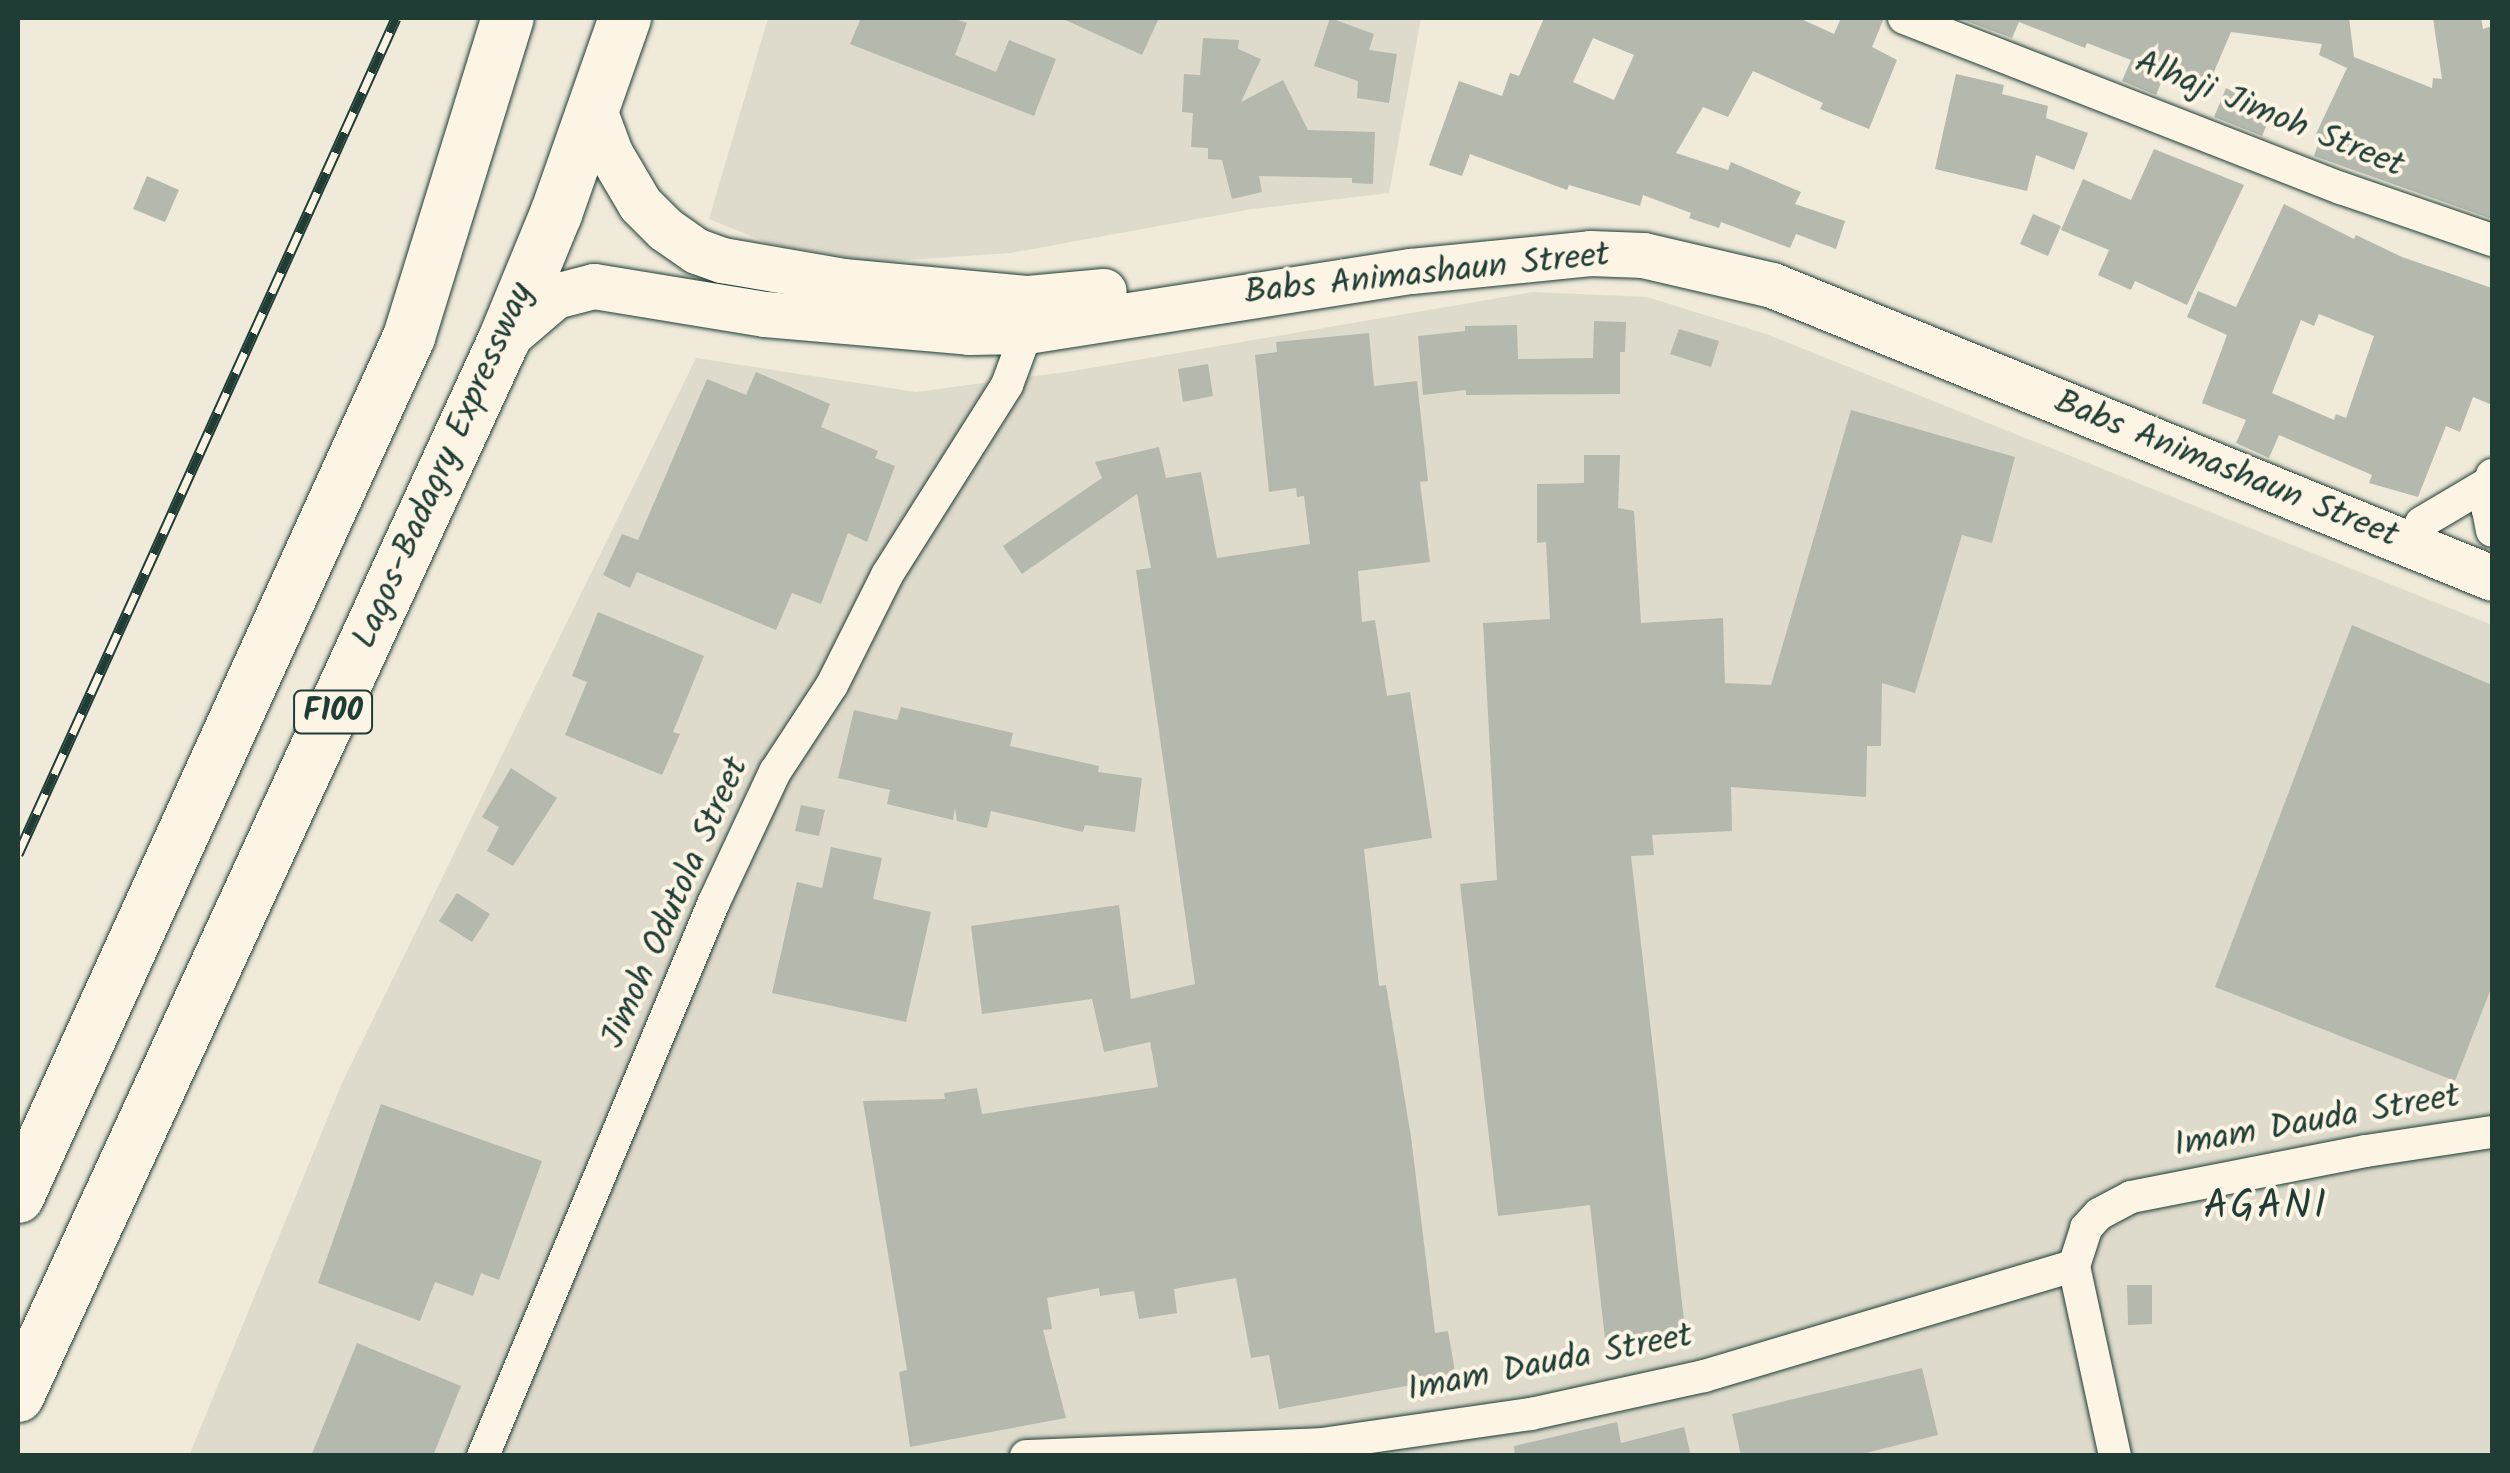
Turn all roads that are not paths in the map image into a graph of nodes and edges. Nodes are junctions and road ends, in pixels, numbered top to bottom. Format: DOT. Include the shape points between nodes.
graph roads {
  1 [pos="508,18"];
  2 [pos="625,18"];
  3 [pos="1904,18"];
  4 [pos="592,104"];
  5 [pos="2492,240"];
  6 [pos="1028,314"];
  7 [pos="504,340"];
  8 [pos="2012,369"];
  9 [pos="2491,478"];
  10 [pos="2421,523"];
  11 [pos="2492,531"];
  12 [pos="2492,551"];
  13 [pos="2492,578"];
  14 [pos="2492,1132"];
  15 [pos="18,1197"];
  16 [pos="2074,1266"];
  17 [pos="18,1396"];
  18 [pos="484,1456"];
  19 [pos="1026,1456"];
  20 [pos="2115,1456"];
  1 -- 15 [label="highway, F100" via="408,337"];
  2 -- 4 [label="highway, Lagos-Badagry Expressway / F100"];
  3 -- 5 [label="street, Alhaji Jimoh Street"];
  4 -- 6 [label="main road, Babs Animashaun Street" via="610,154 640,204 697,251"];
  4 -- 7 [label="highway, Lagos-Badagry Expressway / F100"];
  6 -- 7 [label="main road, Babs Animashaun Street" via="969,332 765,314 594,286 555,296"];
  6 -- 8 [label="main road, Babs Animashaun Street" via="1114,290 1454,240 1647,230 1767,261"];
  6 -- 18 [label="street, Jimoh Odutola Street" via="1007,385 775,772 714,902"];
  7 -- 17 [label="highway, Lagos-Badagry Expressway / F100"];
  8 -- 10 [label="main road, Babs Animashaun Street"];
  8 -- 13 [label="main road, Babs Animashaun Street"];
  9 -- 10 [label="street"];
  9 -- 11 [label="street"];
  10 -- 12 [label="main road, Babs Animashaun Street"];
  14 -- 16 [label="street, Imam Dauda Street" via="2131,1197 2086,1228"];
  16 -- 19 [label="street, Imam Dauda Street" via="1704,1376 1530,1414 1322,1444"];
  16 -- 20 [label="street"];
}
